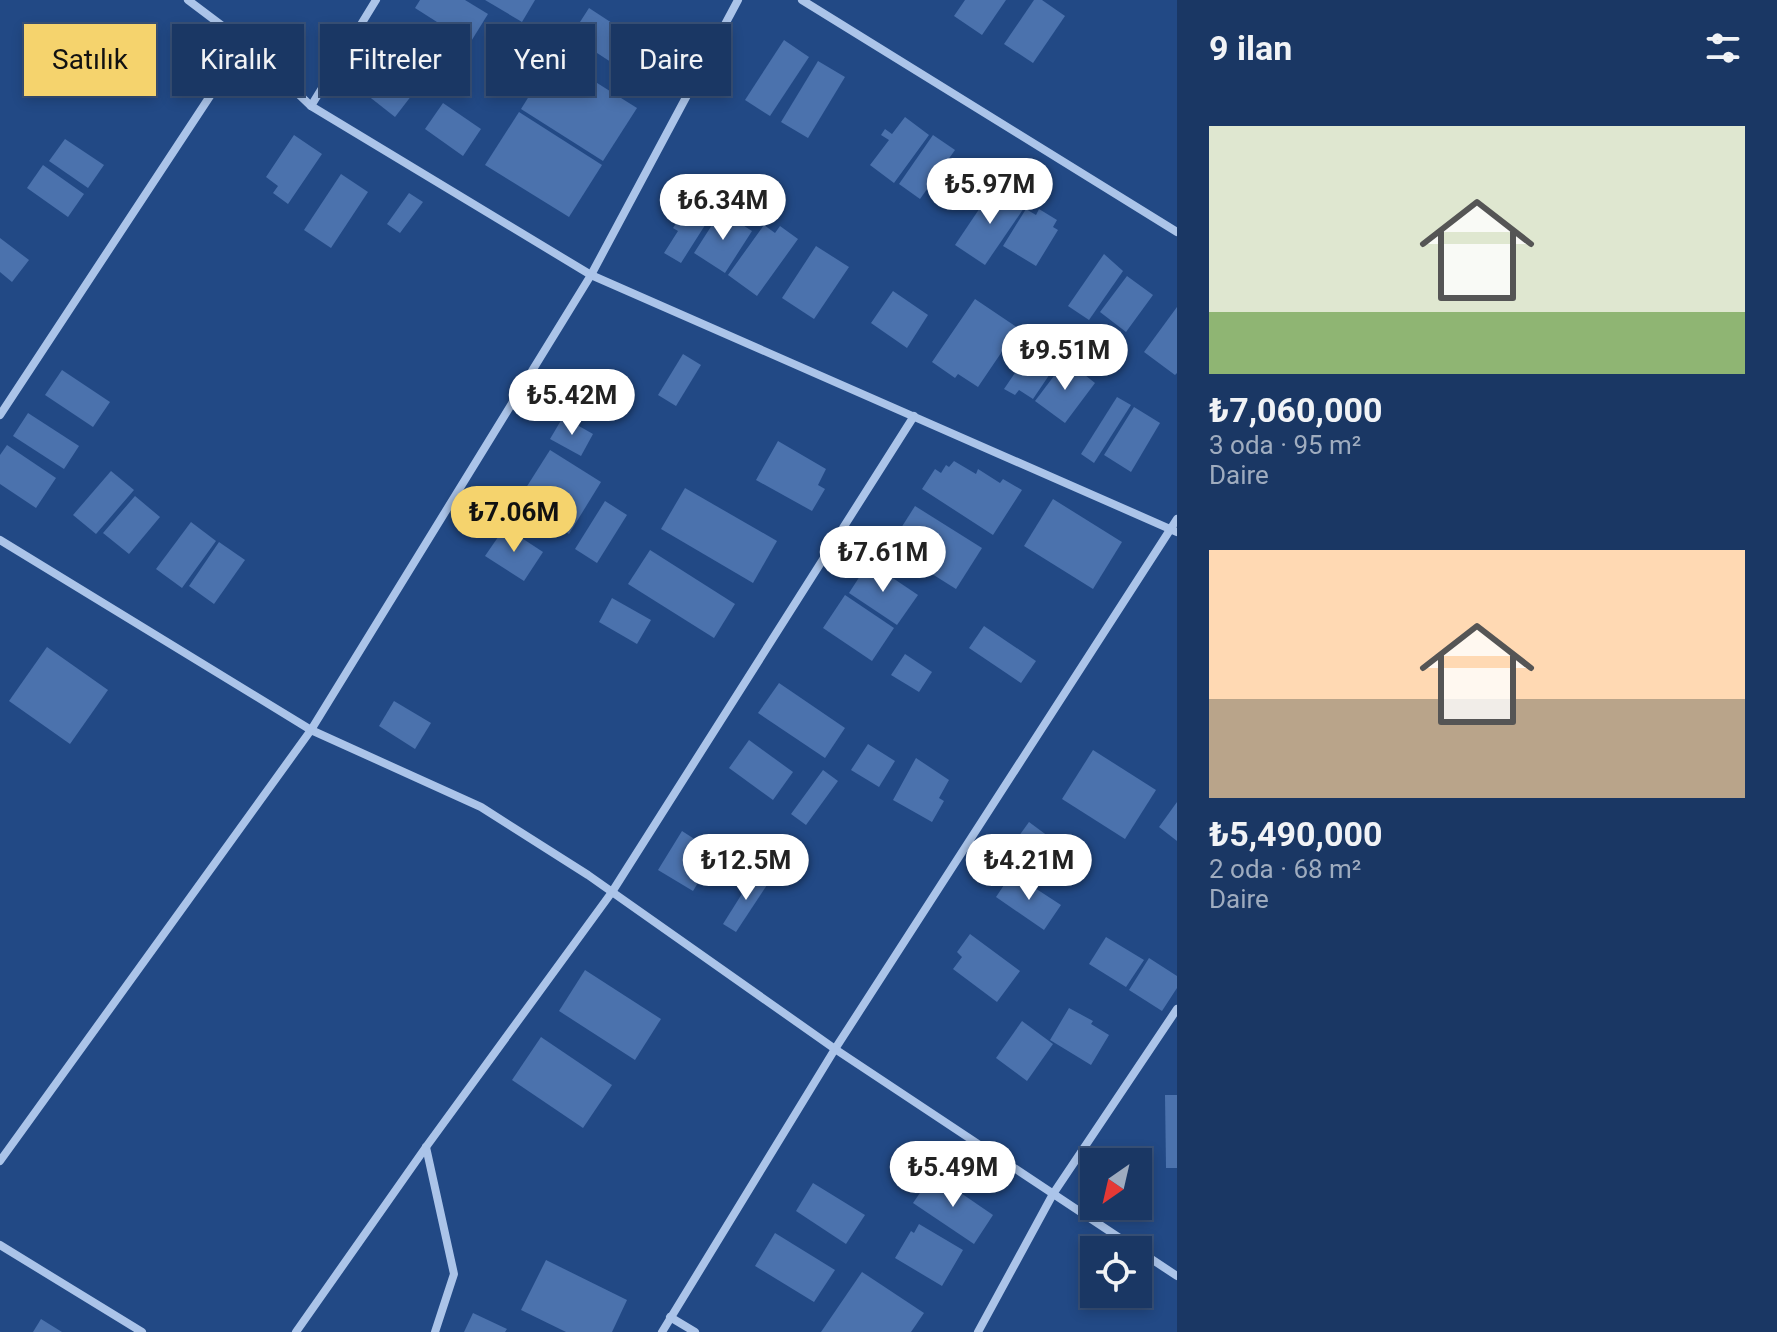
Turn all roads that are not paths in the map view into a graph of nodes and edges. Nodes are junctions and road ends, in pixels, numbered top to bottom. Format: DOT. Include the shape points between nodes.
graph roads {
  1 [pos="188,0"];
  2 [pos="376,0"];
  3 [pos="738,0"];
  4 [pos="802,0"];
  5 [pos="220,24"];
  6 [pos="210,96"];
  7 [pos="301,96"];
  8 [pos="311,106"];
  9 [pos="1177,232"];
  10 [pos="591,275"];
  11 [pos="0,415"];
  12 [pos="914,416"];
  13 [pos="1177,519"];
  14 [pos="1174,531"];
  15 [pos="0,540"];
  16 [pos="311,730"];
  17 [pos="612,892"];
  18 [pos="1177,1009"];
  19 [pos="835,1049"];
  20 [pos="426,1147"];
  21 [pos="0,1161"];
  22 [pos="1053,1194"];
  23 [pos="0,1245"];
  24 [pos="1177,1276"];
  25 [pos="670,1317"];
  26 [pos="142,1332"];
  27 [pos="296,1332"];
  28 [pos="435,1332"];
  29 [pos="662,1332"];
  30 [pos="695,1332"];
  31 [pos="978,1332"];
  1 -- 5 [label="street"];
  2 -- 8 [label="street"];
  3 -- 10 [label="street"];
  4 -- 9 [label="street"];
  6 -- 11 [label="street"];
  7 -- 8 [label="street"];
  8 -- 10 [label="street"];
  10 -- 12 [label="street"];
  10 -- 16 [label="street"];
  12 -- 14 [label="street"];
  12 -- 17 [label="street"];
  13 -- 14 [label="street"];
  14 -- 19 [label="street"];
  15 -- 16 [label="street"];
  16 -- 17 [label="street" via="481,807"];
  16 -- 21 [label="street"];
  17 -- 19 [label="street"];
  17 -- 20 [label="street"];
  18 -- 22 [label="street"];
  19 -- 22 [label="street"];
  19 -- 25 [label="street"];
  20 -- 27 [label="street"];
  20 -- 28 [label="street" via="454,1274"];
  22 -- 24 [label="street"];
  22 -- 31 [label="street"];
  23 -- 26 [label="street"];
  25 -- 29 [label="street"];
  25 -- 30 [label="street"];
}
